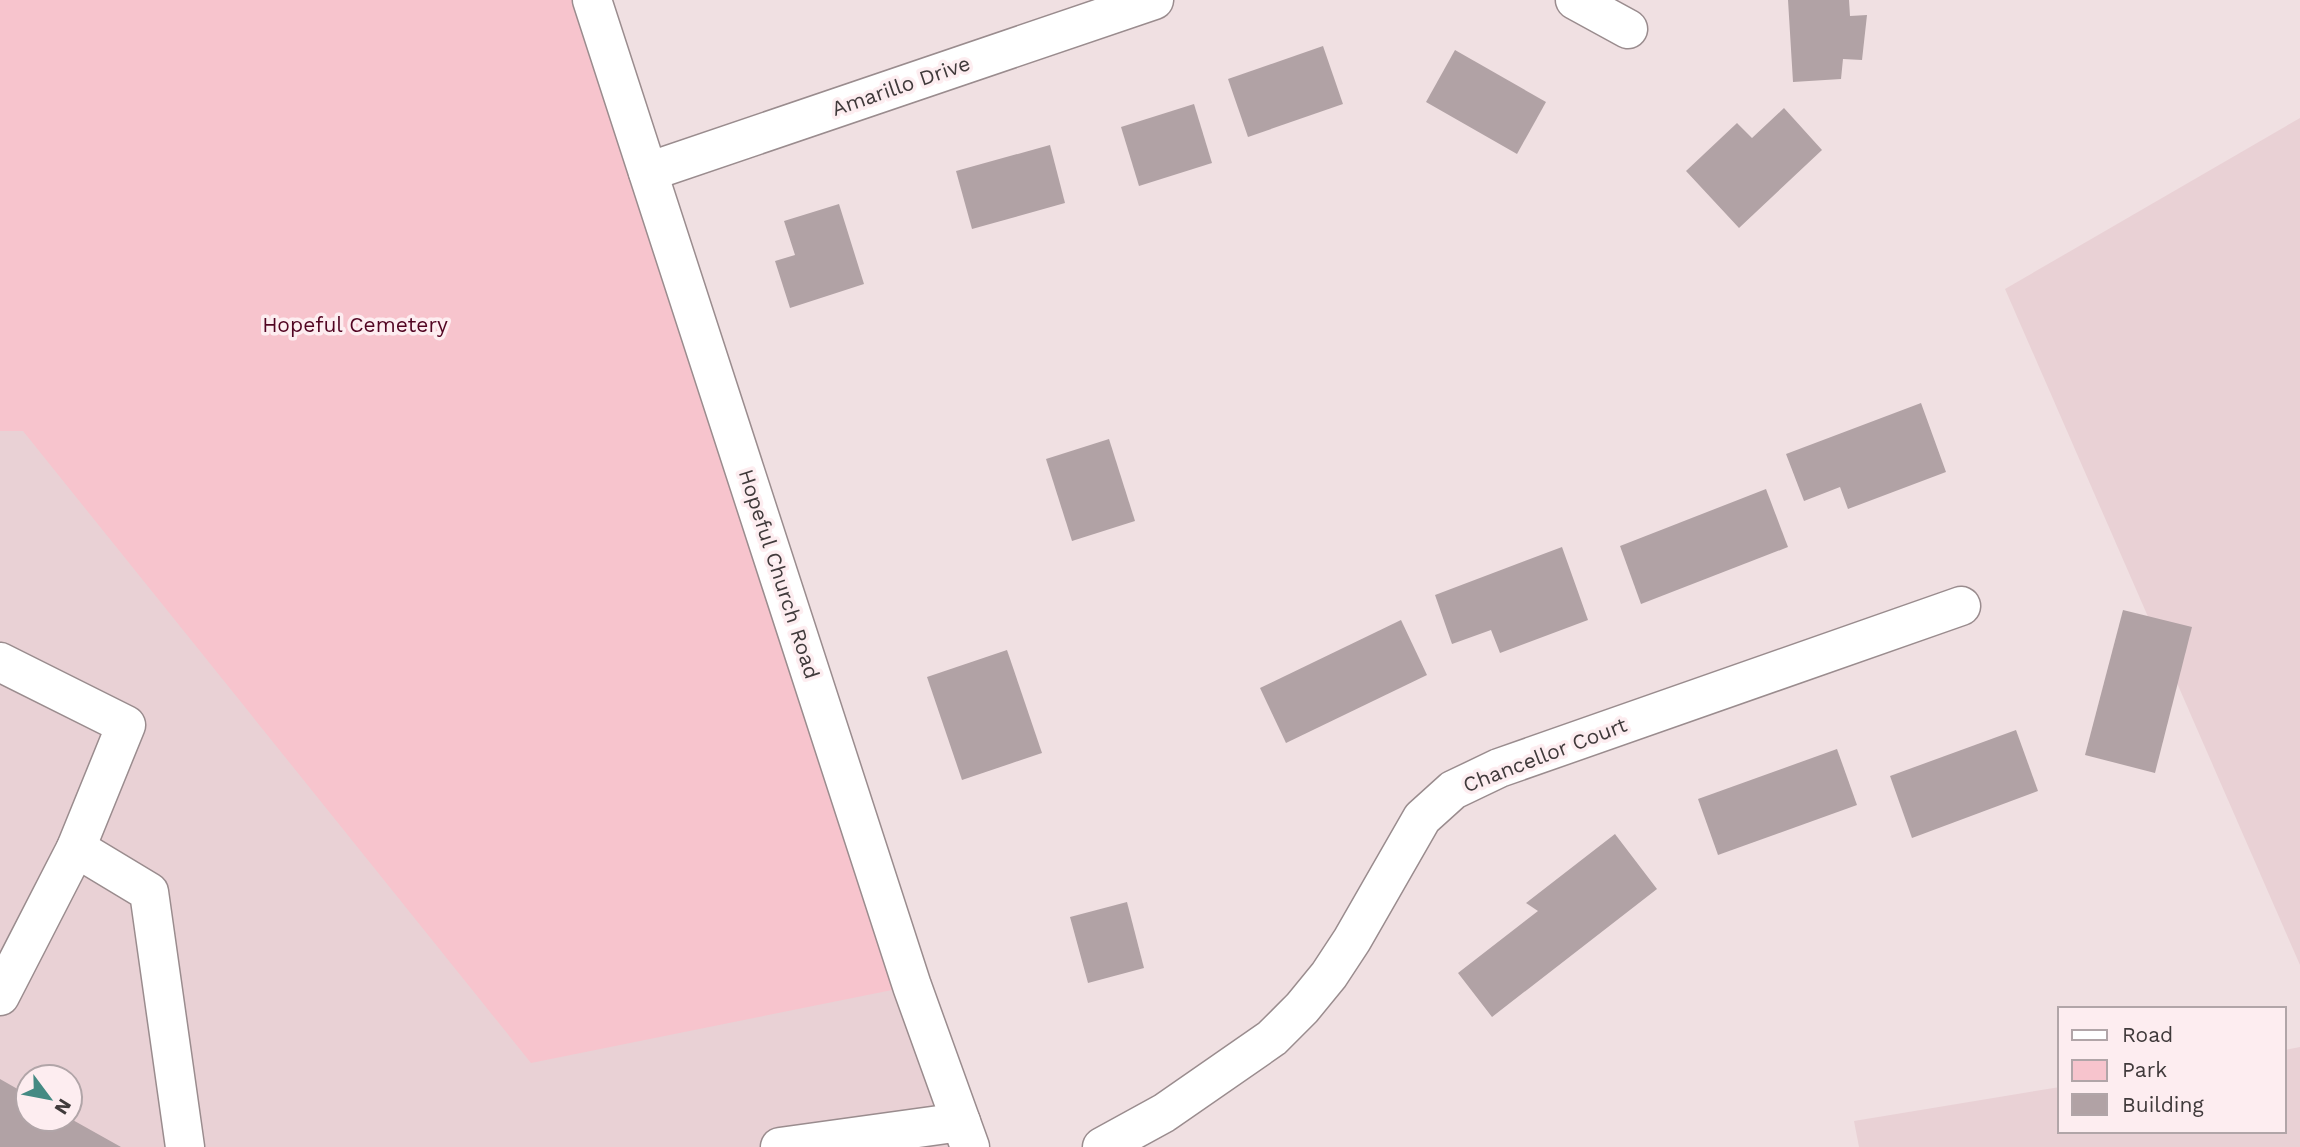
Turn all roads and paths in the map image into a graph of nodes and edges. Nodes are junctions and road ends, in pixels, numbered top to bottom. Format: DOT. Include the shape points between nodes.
graph roads {
  1 [pos="592,0"];
  2 [pos="1154,0"];
  3 [pos="1575,0"];
  4 [pos="1628,29"];
  5 [pos="649,172"];
  6 [pos="1961,606"];
  7 [pos="0,662"];
  8 [pos="76,848"];
  9 [pos="0,996"];
  10 [pos="966,1134"];
  11 [pos="185,1147"];
  12 [pos="780,1147"];
  13 [pos="1102,1147"];
  1 -- 5 [label="street, Hopeful Church Road"];
  2 -- 5 [label="street, Amarillo Drive"];
  3 -- 4 [label="street"];
  5 -- 10 [label="street, Hopeful Church Road" via="912,986"];
  6 -- 13 [label="street, Chancellor Court" via="1499,768 1453,790 1422,818 1352,940 1295,1016 1272,1038 1164,1113"];
  7 -- 8 [label="street" via="125,725"];
  8 -- 9 [label="street"];
  8 -- 11 [label="street" via="149,892"];
  10 -- 12 [label="street"];
}
